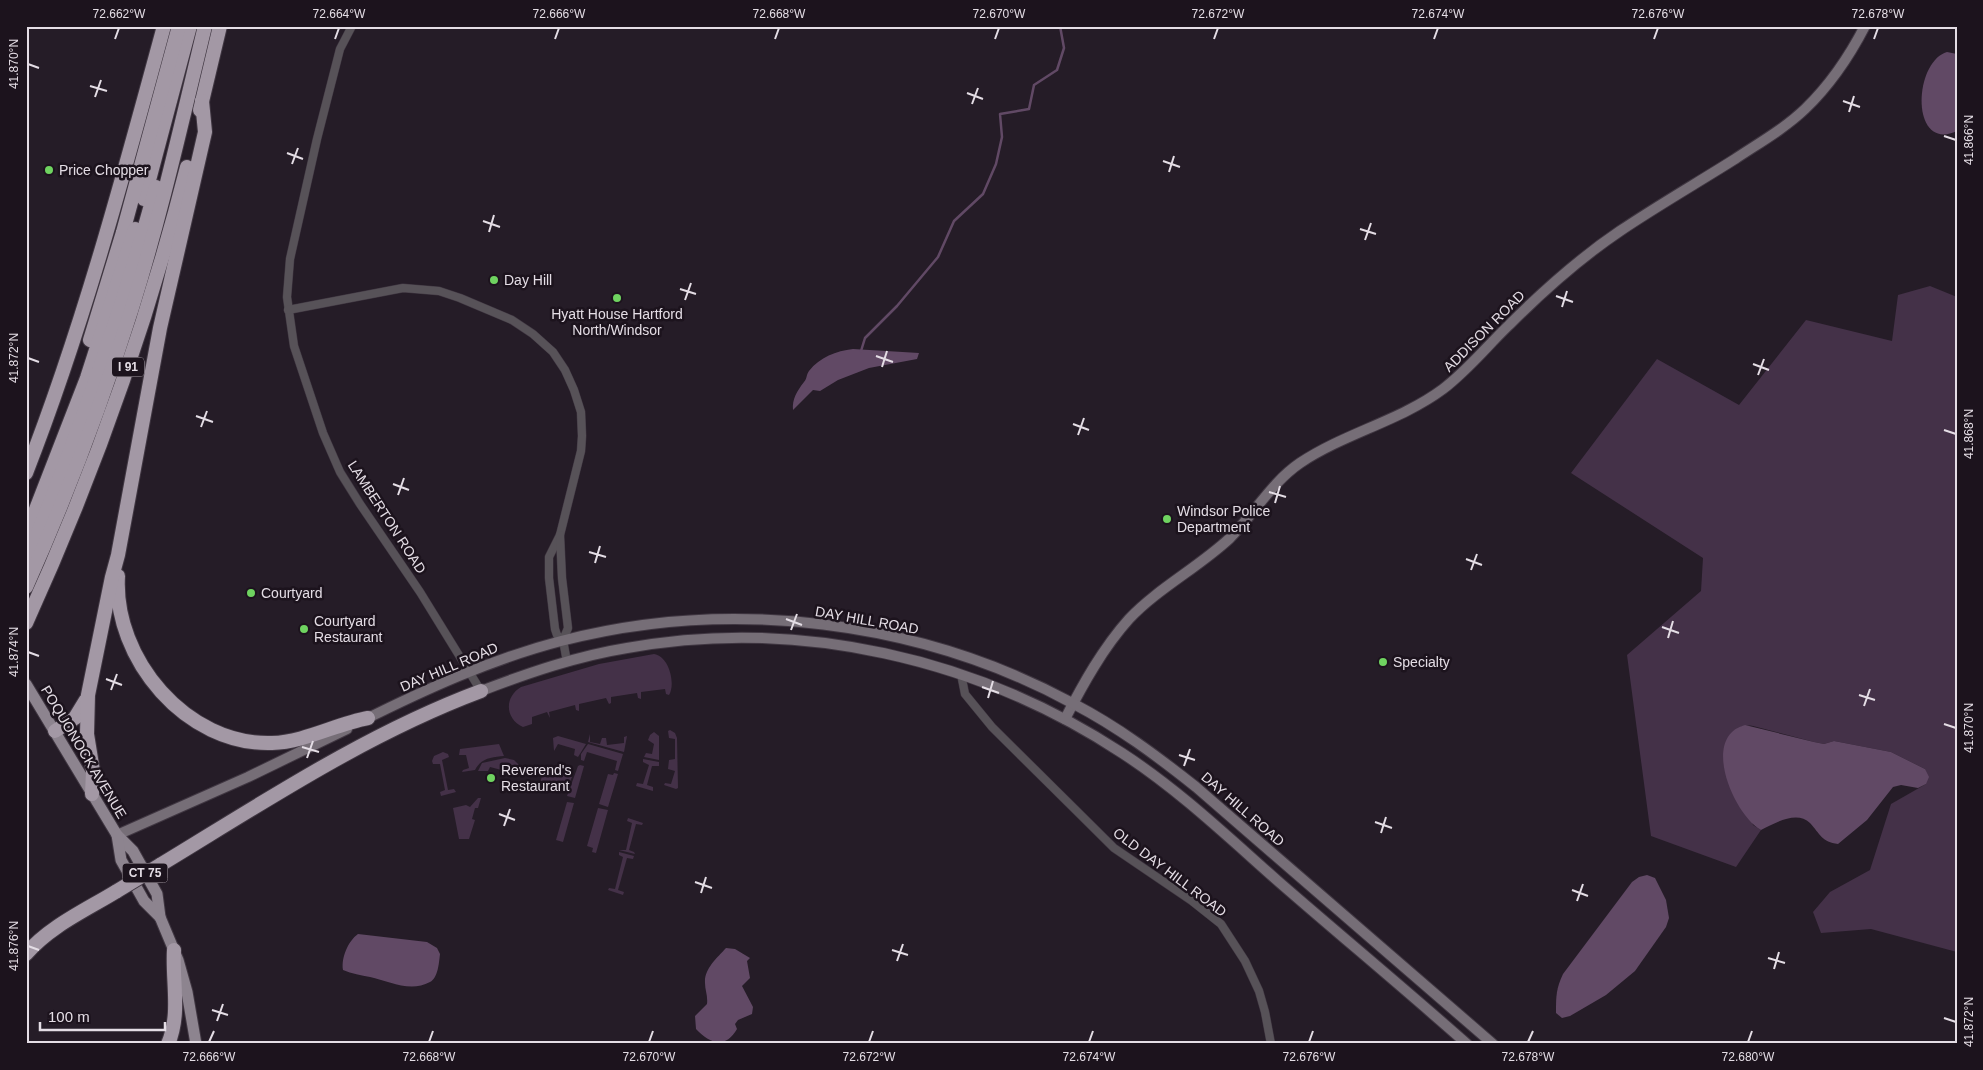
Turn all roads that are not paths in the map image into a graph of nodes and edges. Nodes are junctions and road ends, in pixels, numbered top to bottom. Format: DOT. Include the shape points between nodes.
graph roads {
  1 [pos="164,26"];
  2 [pos="179,26"];
  3 [pos="190,26"];
  4 [pos="200,26"];
  5 [pos="205,26"];
  6 [pos="220,26"];
  7 [pos="352,26"];
  8 [pos="1865,26"];
  9 [pos="202,101"];
  10 [pos="288,310"];
  11 [pos="26,473"];
  12 [pos="26,511"];
  13 [pos="26,535"];
  14 [pos="560,535"];
  15 [pos="118,555"];
  16 [pos="26,562"];
  17 [pos="26,587"];
  18 [pos="766,620"];
  19 [pos="26,624"];
  20 [pos="864,631"];
  21 [pos="767,638"];
  22 [pos="563,640"];
  23 [pos="861,649"];
  24 [pos="567,662"];
  25 [pos="468,671"];
  26 [pos="961,674"];
  27 [pos="26,684"];
  28 [pos="481,691"];
  29 [pos="88,695"];
  30 [pos="1073,703"];
  31 [pos="368,718"];
  32 [pos="1065,719"];
  33 [pos="54,731"];
  34 [pos="92,794"];
  35 [pos="117,835"];
  36 [pos="61,924"];
  37 [pos="1357,926"];
  38 [pos="1345,939"];
  39 [pos="26,942"];
  40 [pos="174,950"];
  41 [pos="26,954"];
  42 [pos="1473,1027"];
  43 [pos="1465,1042"];
  44 [pos="168,1044"];
  45 [pos="196,1044"];
  46 [pos="1271,1044"];
  47 [pos="1492,1044"];
  1 -- 11 [label="highway" via="87,300"];
  2 -- 12 [label="highway" via="98,315"];
  3 -- 13 [label="highway" via="155,160 112,301 72,419"];
  4 -- 16 [label="highway" via="117,320 70,455"];
  5 -- 17 [label="highway" via="167,182 126,325 86,442"];
  6 -- 9 [label="highway, I 91"];
  7 -- 10 [label="street, LAMBERTON ROAD" via="340,48 297,223 287,274"];
  8 -- 30 [label="main road, ADDISON ROAD" via="1842,67 1820,93 1784,126 1597,246 1533,301 1442,390 1298,464 1212,554 1130,618 1105,650"];
  9 -- 15 [label="highway" via="205,132 160,328"];
  9 -- 19 [label="highway, I 91" via="167,239 127,369 81,495"];
  10 -- 14 [label="street" via="402,288 421,289 460,298 512,320 533,334 553,352 565,370 580,412 581,451"];
  10 -- 25 [label="street, LAMBERTON ROAD" via="305,383 340,472"];
  14 -- 22 [label="street" via="568,628"];
  14 -- 22 [label="street" via="551,551 549,572 555,629"];
  15 -- 29 [label="highway"];
  15 -- 31 [label="highway" via="118,594 133,649 161,692 192,718 227,736 267,743 296,739"];
  18 -- 20 [label="main road, DAY HILL ROAD"];
  18 -- 21 [label="main road"];
  18 -- 22 [label="main road, DAY HILL ROAD" via="684,622"];
  20 -- 23 [label="main road"];
  20 -- 30 [label="main road, DAY HILL ROAD" via="967,657"];
  21 -- 23 [label="main road"];
  21 -- 24 [label="main road" via="669,641"];
  22 -- 24 [label="street"];
  22 -- 25 [label="main road, DAY HILL ROAD"];
  23 -- 26 [label="main road"];
  24 -- 28 [label="main road"];
  25 -- 28 [label="street, LAMBERTON ROAD"];
  25 -- 31 [label="main road, DAY HILL ROAD"];
  26 -- 32 [label="main road"];
  26 -- 46 [label="street, OLD DAY HILL ROAD" via="965,694 973,705 1114,848 1221,924 1242,954 1256,984"];
  27 -- 33 [label="main road, POQUONOCK AVENUE / CT 75"];
  28 -- 36 [label="highway, bridge" via="429,711 366,742"];
  29 -- 33 [label="highway" via="75,718"];
  29 -- 34 [label="highway" via="87,734 93,771"];
  30 -- 32 [label="main road, ADDISON ROAD"];
  30 -- 37 [label="main road, DAY HILL ROAD" via="1130,737 1196,787"];
  31 -- 35 [label="main road, DAY HILL ROAD" via="241,781"];
  32 -- 38 [label="main road" via="1158,778"];
  33 -- 34 [label="main road, POQUONOCK AVENUE / CT 75"];
  34 -- 35 [label="main road, POQUONOCK AVENUE / CT 75"];
  35 -- 40 [label="main road, POQUONOCK AVENUE / CT 75" via="121,860 144,901 160,917"];
  36 -- 39 [label="highway"];
  36 -- 41 [label="highway"];
  37 -- 38 [label="main road"];
  37 -- 42 [label="main road, DAY HILL ROAD"];
  38 -- 43 [label="main road"];
  40 -- 44 [label="highway" via="176,1010"];
  40 -- 45 [label="main road, POQUONOCK AVENUE / CT 75" via="187,992"];
  42 -- 43 [label="main road"];
  42 -- 47 [label="main road, DAY HILL ROAD"];
}
